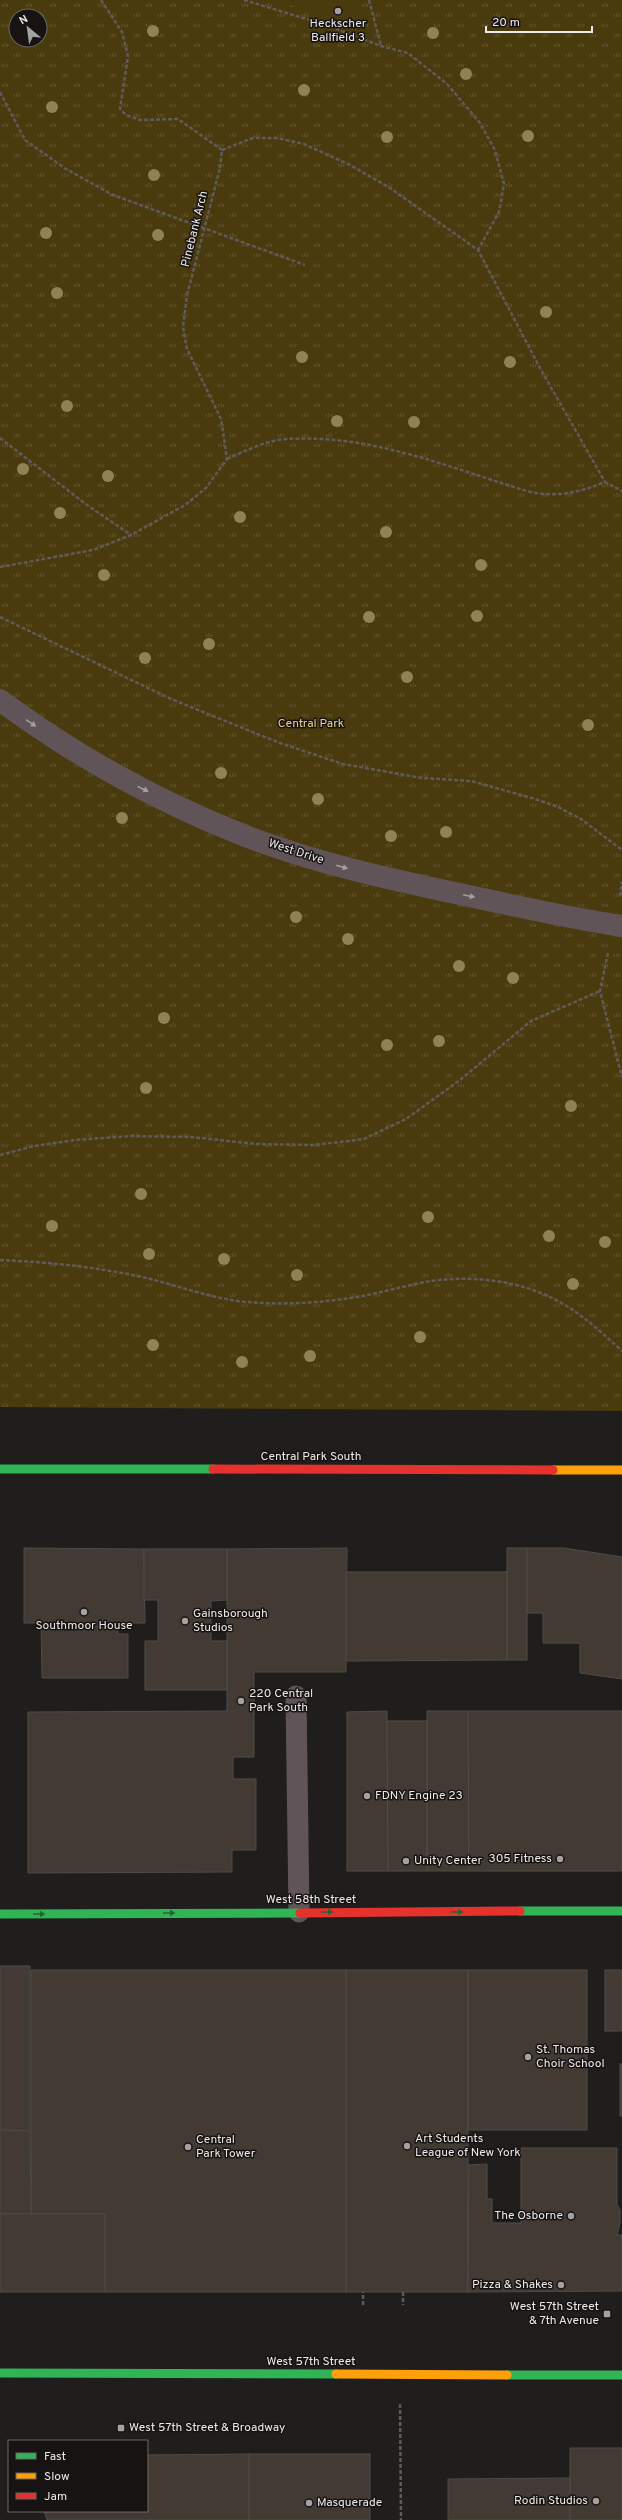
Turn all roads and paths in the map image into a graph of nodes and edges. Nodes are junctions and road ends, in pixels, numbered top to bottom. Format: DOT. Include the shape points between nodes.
graph roads {
  1 [pos="101,0"];
  2 [pos="244,0"];
  3 [pos="369,0"];
  4 [pos="381,46"];
  5 [pos="0,92"];
  6 [pos="222,150"];
  7 [pos="478,250"];
  8 [pos="305,265"];
  9 [pos="0,438"];
  10 [pos="227,459"];
  11 [pos="605,482"];
  12 [pos="622,490"];
  13 [pos="131,535"];
  14 [pos="0,567"];
  15 [pos="0,617"];
  16 [pos="0,700"];
  17 [pos="622,850"];
  18 [pos="618,926"];
  19 [pos="600,991"];
  20 [pos="622,1077"];
  21 [pos="0,1155"];
  22 [pos="0,1260"];
  23 [pos="622,1351"];
  24 [pos="0,1468"];
  25 [pos="622,1470"];
  26 [pos="296,1696"];
  27 [pos="622,1911"];
  28 [pos="299,1912"];
  29 [pos="0,1914"];
  30 [pos="363,2292"];
  31 [pos="403,2292"];
  32 [pos="363,2305"];
  33 [pos="403,2305"];
  34 [pos="0,2373"];
  35 [pos="399,2374"];
  36 [pos="622,2375"];
  37 [pos="401,2520"];
  1 -- 6 [label="path" via="122,32 128,56 120,109 126,115 140,120 178,119"];
  2 -- 4 [label="path" via="323,24"];
  3 -- 4 [label="path"];
  4 -- 7 [label="path" via="408,53 447,84 480,123 495,150 504,184 498,212"];
  5 -- 8 [label="path" via="25,140 66,169 113,194"];
  6 -- 7 [label="path" via="253,138 277,138 304,144 350,165 390,188"];
  6 -- 10 [label="path, Pinebank Arch, bridge" via="220,168 187,295 183,327 187,349 221,419"];
  7 -- 11 [label="path"];
  9 -- 13 [label="path" via="87,505"];
  10 -- 11 [label="path" via="286,438 332,440 385,446 500,483 552,495 579,492"];
  10 -- 13 [label="path" via="206,488 185,505"];
  11 -- 12 [label="path"];
  13 -- 14 [label="path" via="94,550"];
  15 -- 17 [label="path" via="171,699 280,743 343,764 422,778 471,781 535,799 581,819"];
  16 -- 18 [label="street, West Drive, one-way" via="31,723 128,782 243,835 298,854 416,885"];
  18 -- 19 [label="path"];
  19 -- 20 [label="path"];
  19 -- 21 [label="path" via="531,1022 460,1080 406,1119 364,1139 285,1144 131,1136 75,1140 34,1146"];
  22 -- 23 [label="path" via="36,1262 142,1277 245,1302 281,1305 352,1298 426,1282 459,1279 491,1281 527,1287 552,1298 579,1313"];
  24 -- 25 [label="main road, Central Park South"];
  26 -- 28 [label="lane"];
  28 -- 27 [label="main road, West 58th Street, one-way"];
  29 -- 28 [label="main road, West 58th Street, one-way"];
  30 -- 32 [label="path"];
  31 -- 33 [label="path"];
  34 -- 35 [label="main road, West 57th Street"];
  35 -- 36 [label="main road, West 57th Street"];
  35 -- 37 [label="path"];
}
